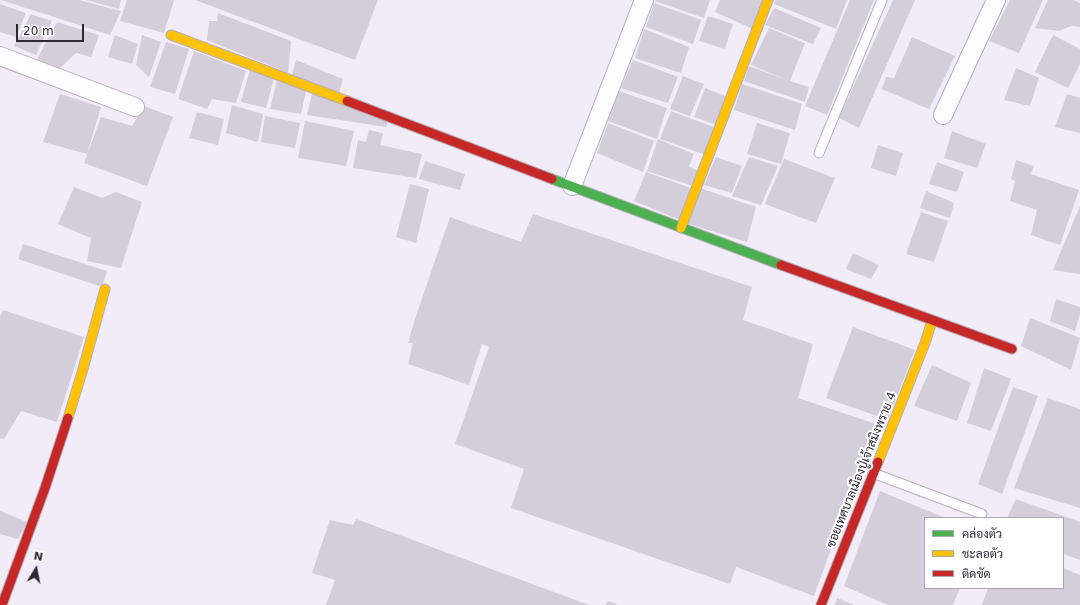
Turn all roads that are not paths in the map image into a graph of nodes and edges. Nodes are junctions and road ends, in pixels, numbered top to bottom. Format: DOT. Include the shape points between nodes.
graph roads {
  1 [pos="644,0"];
  2 [pos="768,0"];
  3 [pos="882,0"];
  4 [pos="996,0"];
  5 [pos="171,35"];
  6 [pos="0,56"];
  7 [pos="135,107"];
  8 [pos="943,115"];
  9 [pos="819,153"];
  10 [pos="572,186"];
  11 [pos="681,228"];
  12 [pos="105,289"];
  13 [pos="931,324"];
  14 [pos="1012,349"];
  15 [pos="873,473"];
  16 [pos="982,514"];
  17 [pos="2,605"];
  18 [pos="821,605"];
  1 -- 10 [label="street"];
  2 -- 11 [label="street"];
  3 -- 9 [label="lane"];
  4 -- 8 [label="street"];
  5 -- 10 [label="street"];
  6 -- 7 [label="street"];
  10 -- 11 [label="street"];
  11 -- 13 [label="street"];
  12 -- 17 [label="street" via="57,452"];
  13 -- 14 [label="street"];
  13 -- 15 [label="street, ซอยเทศบาลเมืองปู่เจ้าสมิงพราย 4"];
  15 -- 16 [label="lane"];
  15 -- 18 [label="street, ซอยเทศบาลเมืองปู่เจ้าสมิงพราย 4"];
}
